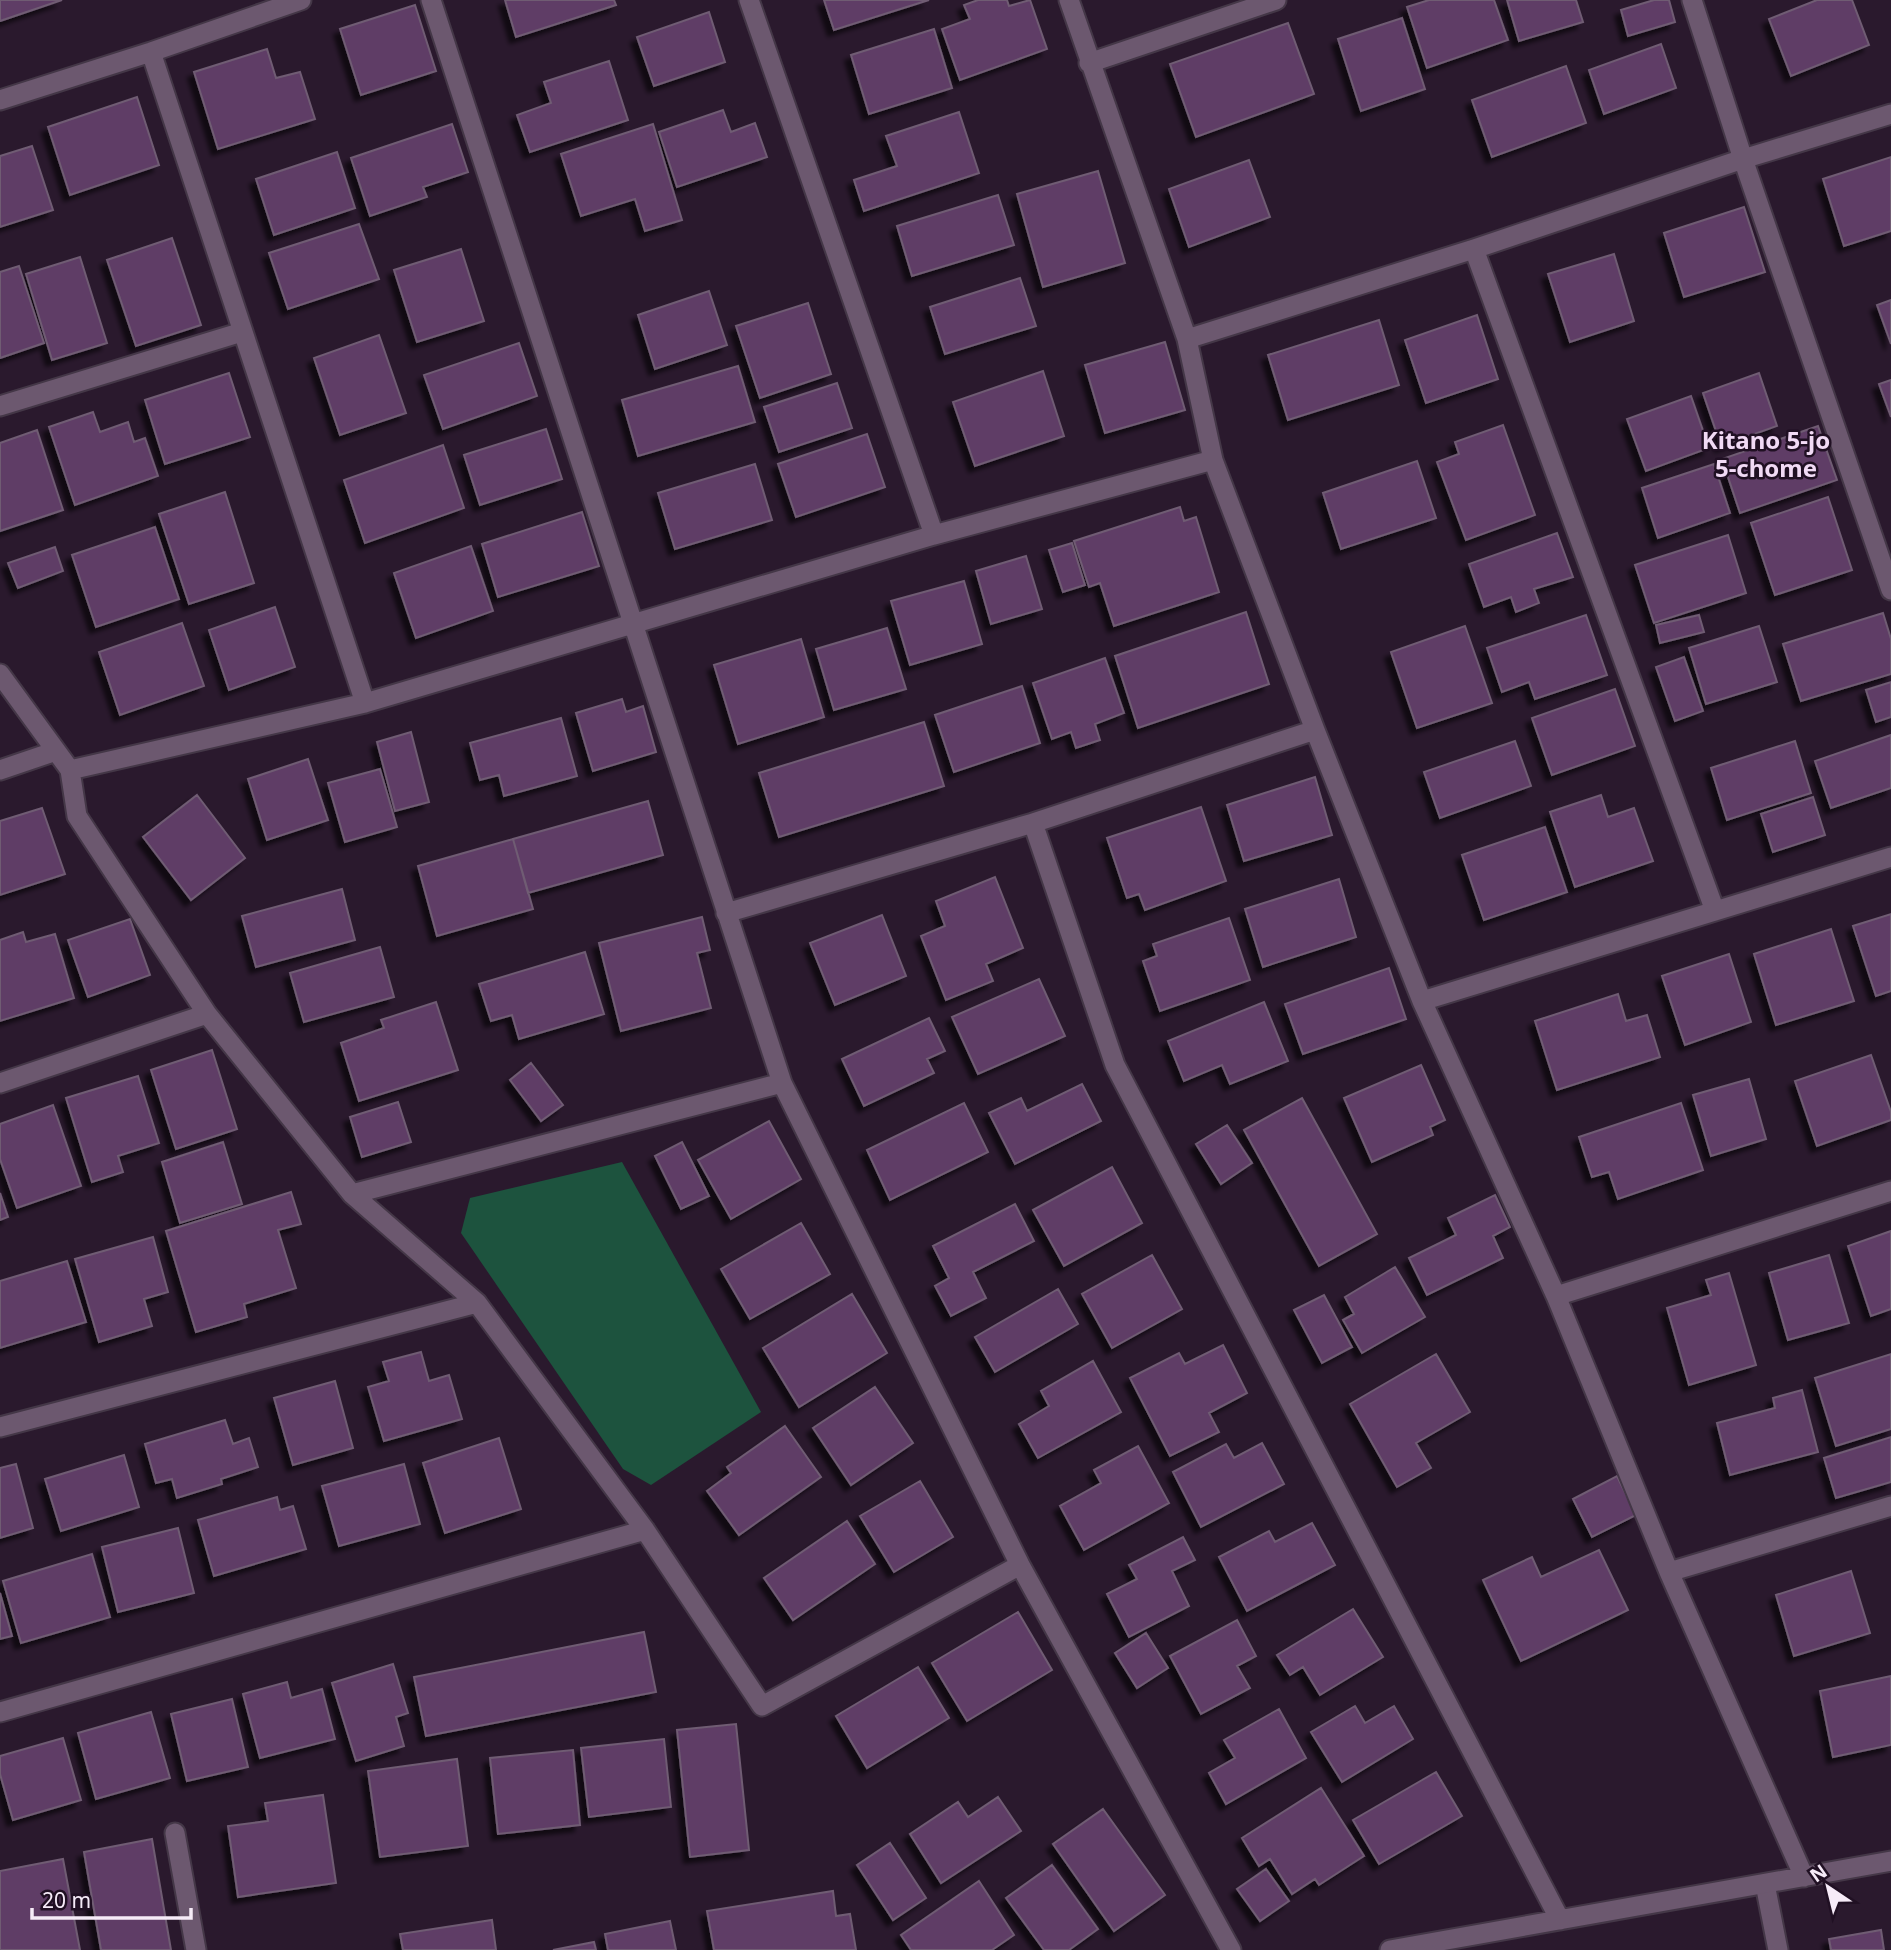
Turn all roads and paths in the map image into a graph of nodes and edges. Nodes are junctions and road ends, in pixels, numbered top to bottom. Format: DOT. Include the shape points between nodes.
graph roads {
  1 [pos="301,0"];
  2 [pos="431,0"];
  3 [pos="749,0"];
  4 [pos="1069,0"];
  5 [pos="1276,0"];
  6 [pos="1692,0"];
  7 [pos="151,52"];
  8 [pos="1089,63"];
  9 [pos="0,100"];
  10 [pos="1891,114"];
  11 [pos="1743,159"];
  12 [pos="1474,249"];
  13 [pos="242,332"];
  14 [pos="1187,339"];
  15 [pos="0,405"];
  16 [pos="1213,460"];
  17 [pos="934,535"];
  18 [pos="1891,590"];
  19 [pos="633,623"];
  20 [pos="0,674"];
  21 [pos="365,703"];
  22 [pos="1315,730"];
  23 [pos="56,751"];
  24 [pos="0,770"];
  25 [pos="71,770"];
  26 [pos="1033,823"];
  27 [pos="1891,857"];
  28 [pos="1715,911"];
  29 [pos="726,913"];
  30 [pos="1422,1001"];
  31 [pos="207,1014"];
  32 [pos="0,1083"];
  33 [pos="782,1083"];
  34 [pos="1891,1191"];
  35 [pos="352,1194"];
  36 [pos="1556,1296"];
  37 [pos="477,1303"];
  38 [pos="0,1427"];
  39 [pos="1891,1506"];
  40 [pos="645,1530"];
  41 [pos="1020,1565"];
  42 [pos="1669,1572"];
  43 [pos="0,1712"];
  44 [pos="175,1833"];
  45 [pos="1891,1861"];
  46 [pos="1804,1877"];
  47 [pos="1765,1884"];
  48 [pos="1560,1920"];
  49 [pos="196,1950"];
  50 [pos="1231,1950"];
  51 [pos="1390,1950"];
  52 [pos="1778,1950"];
  1 -- 7 [label="street"];
  2 -- 19 [label="street"];
  3 -- 17 [label="street"];
  4 -- 8 [label="street"];
  5 -- 8 [label="street"];
  6 -- 11 [label="street"];
  7 -- 9 [label="street"];
  7 -- 13 [label="street"];
  8 -- 14 [label="street"];
  10 -- 11 [label="street"];
  11 -- 12 [label="street"];
  11 -- 18 [label="street"];
  12 -- 14 [label="street"];
  12 -- 28 [label="street"];
  13 -- 15 [label="street"];
  13 -- 21 [label="street"];
  14 -- 16 [label="street"];
  16 -- 17 [label="street"];
  16 -- 22 [label="street"];
  17 -- 19 [label="street"];
  19 -- 21 [label="street"];
  19 -- 29 [label="street"];
  20 -- 23 [label="street"];
  21 -- 25 [label="street"];
  22 -- 26 [label="street"];
  22 -- 30 [label="street"];
  23 -- 24 [label="street"];
  23 -- 25 [label="street"];
  25 -- 31 [label="street" via="77,816"];
  26 -- 29 [label="street"];
  26 -- 48 [label="street" via="1115,1065"];
  27 -- 28 [label="street"];
  28 -- 30 [label="street"];
  29 -- 33 [label="street"];
  30 -- 36 [label="street"];
  31 -- 32 [label="street"];
  31 -- 35 [label="street"];
  33 -- 35 [label="street"];
  33 -- 41 [label="street"];
  34 -- 36 [label="street"];
  35 -- 37 [label="street"];
  36 -- 42 [label="street"];
  37 -- 38 [label="street"];
  37 -- 40 [label="street"];
  39 -- 42 [label="street"];
  40 -- 41 [label="street" via="762,1706"];
  40 -- 43 [label="street"];
  41 -- 50 [label="street"];
  42 -- 46 [label="street"];
  44 -- 49 [label="street"];
  45 -- 46 [label="street"];
  46 -- 47 [label="street"];
  47 -- 48 [label="street"];
  47 -- 52 [label="street"];
  48 -- 51 [label="street"];
}
